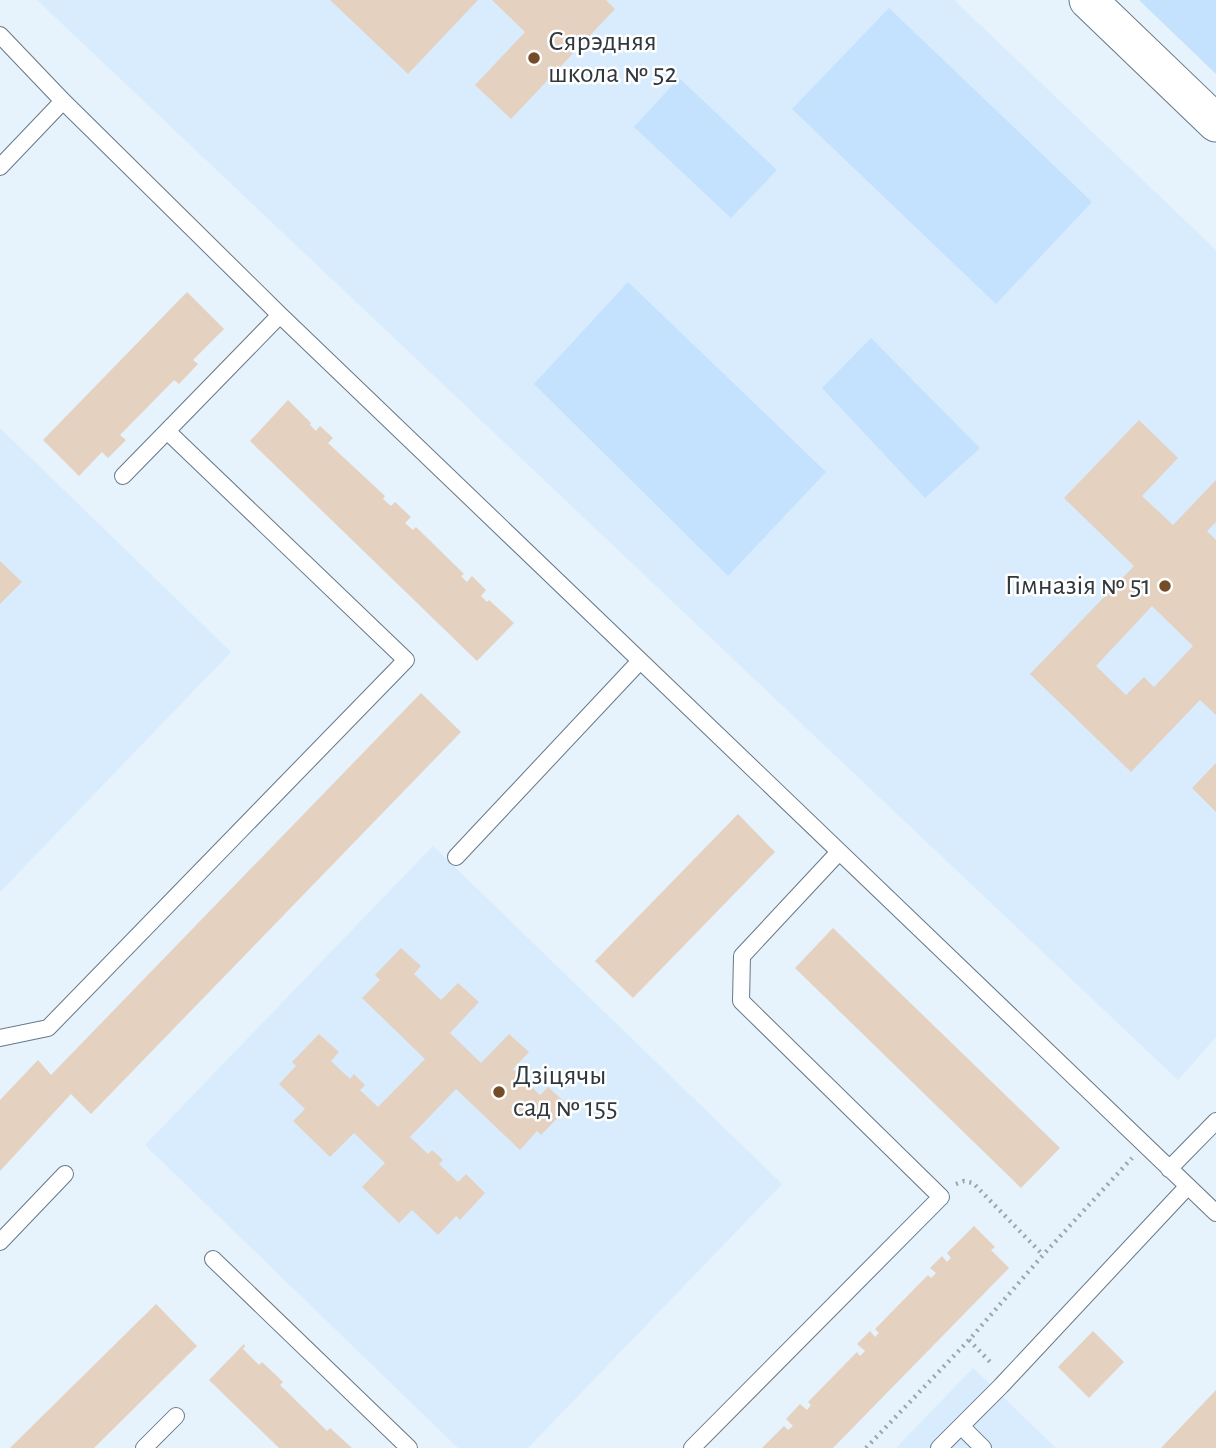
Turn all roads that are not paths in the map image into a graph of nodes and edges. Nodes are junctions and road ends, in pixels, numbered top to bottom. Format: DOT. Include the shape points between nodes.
graph roads {
  1 [pos="1088,0"];
  2 [pos="0,35"];
  3 [pos="63,101"];
  4 [pos="1216,123"];
  5 [pos="0,167"];
  6 [pos="280,315"];
  7 [pos="167,431"];
  8 [pos="123,475"];
  9 [pos="640,661"];
  10 [pos="839,852"];
  11 [pos="456,857"];
  12 [pos="0,1038"];
  13 [pos="1216,1121"];
  14 [pos="1170,1169"];
  15 [pos="65,1174"];
  16 [pos="1188,1186"];
  17 [pos="1216,1213"];
  18 [pos="0,1242"];
  19 [pos="213,1259"];
  20 [pos="176,1416"];
  21 [pos="961,1426"];
  22 [pos="144,1448"];
  23 [pos="409,1448"];
  24 [pos="692,1448"];
  25 [pos="939,1448"];
  26 [pos="983,1448"];
  1 -- 4 [label="street"];
  2 -- 3 [label="lane"];
  3 -- 5 [label="lane"];
  3 -- 6 [label="lane"];
  6 -- 7 [label="lane"];
  6 -- 9 [label="lane"];
  7 -- 8 [label="lane"];
  7 -- 12 [label="lane" via="406,660 48,1028"];
  9 -- 10 [label="lane"];
  9 -- 11 [label="lane"];
  10 -- 14 [label="lane"];
  10 -- 24 [label="lane" via="742,957 741,1001 941,1197"];
  13 -- 14 [label="lane"];
  14 -- 16 [label="lane"];
  15 -- 18 [label="lane"];
  16 -- 17 [label="lane"];
  16 -- 21 [label="lane"];
  19 -- 23 [label="lane"];
  20 -- 22 [label="lane"];
  21 -- 25 [label="lane"];
  21 -- 26 [label="lane"];
}
